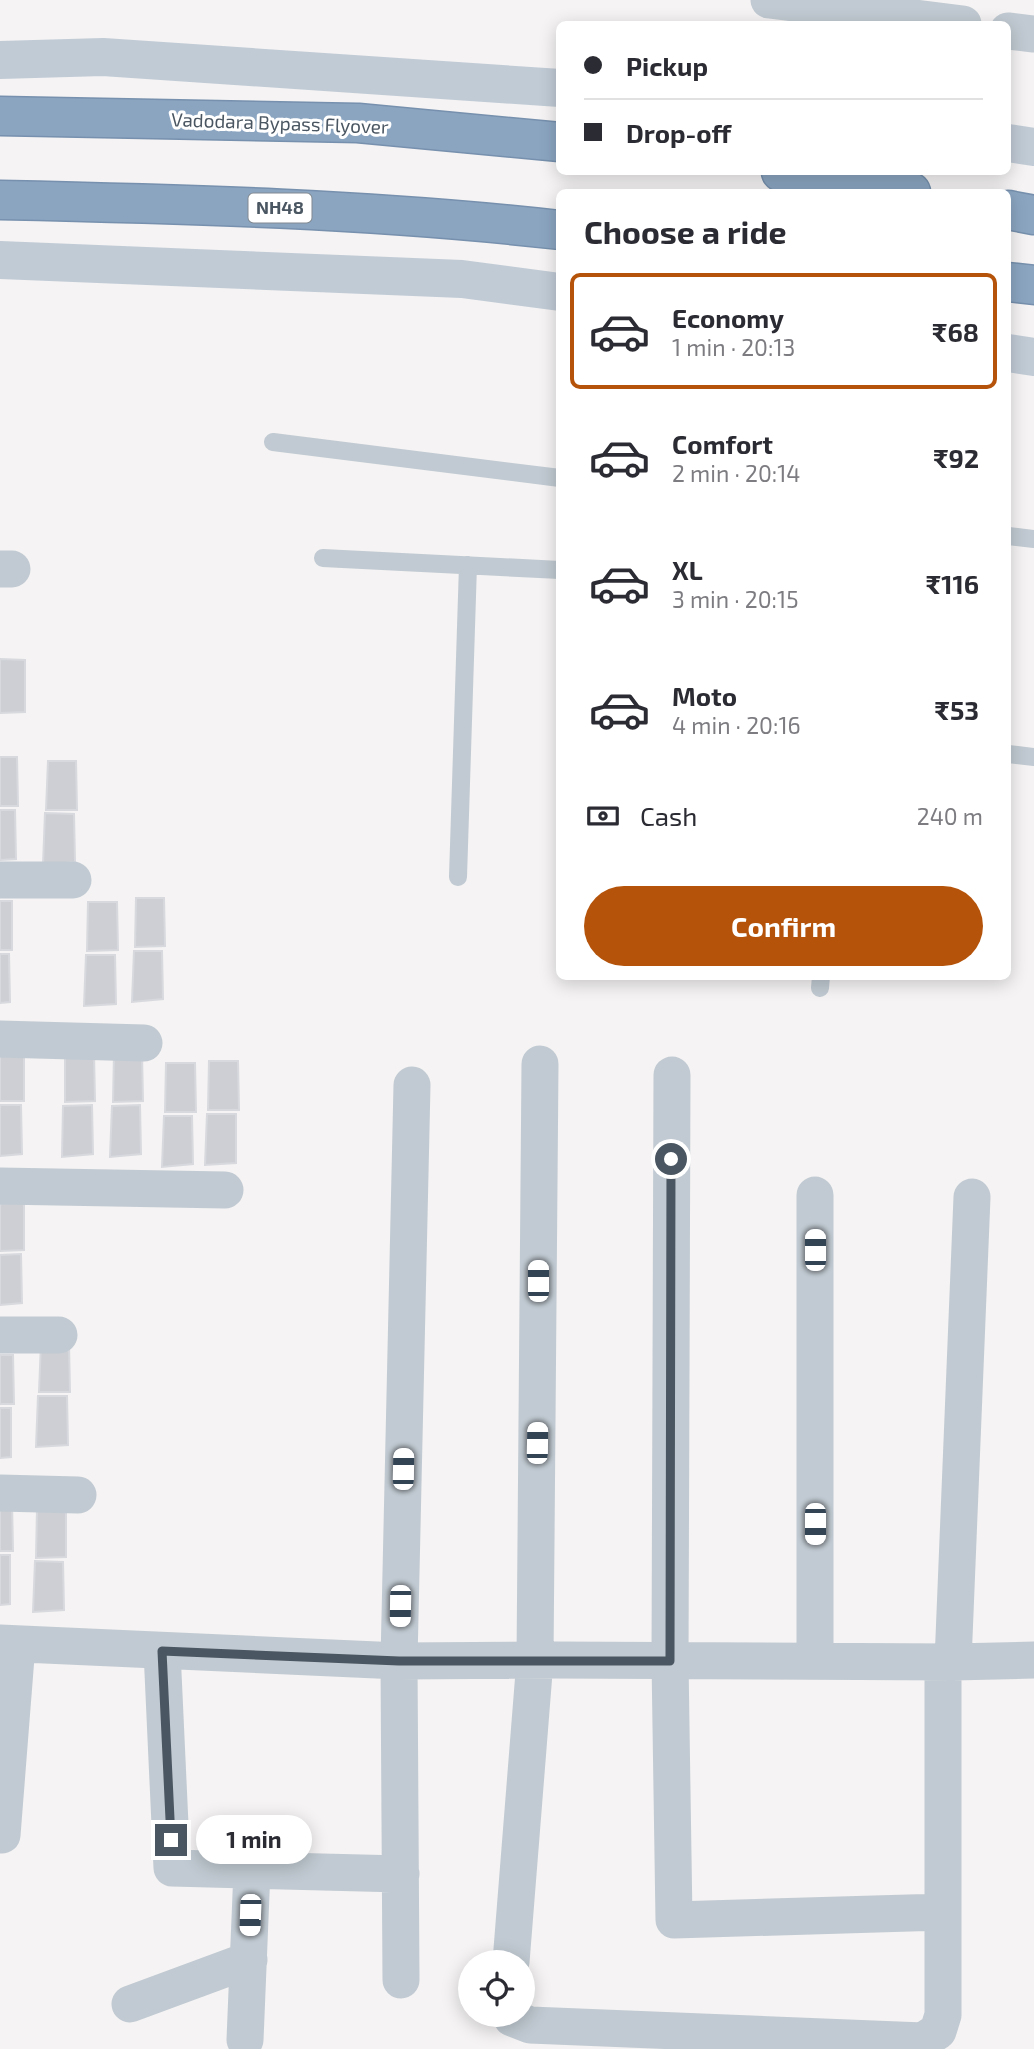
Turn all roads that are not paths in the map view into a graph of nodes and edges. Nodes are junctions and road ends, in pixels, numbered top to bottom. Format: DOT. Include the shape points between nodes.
graph roads {
  1 [pos="769,0"];
  2 [pos="939,21"];
  3 [pos="1011,31"];
  4 [pos="1034,34"];
  5 [pos="0,60"];
  6 [pos="556,88"];
  7 [pos="0,116"];
  8 [pos="556,142"];
  9 [pos="1011,143"];
  10 [pos="1034,147"];
  11 [pos="800,175"];
  12 [pos="892,189"];
  13 [pos="0,200"];
  14 [pos="1011,211"];
  15 [pos="1034,215"];
  16 [pos="556,230"];
  17 [pos="0,261"];
  18 [pos="1011,282"];
  19 [pos="1034,285"];
  20 [pos="556,291"];
  21 [pos="1011,353"];
  22 [pos="1034,357"];
  23 [pos="273,442"];
  24 [pos="556,477"];
  25 [pos="1011,536"];
  26 [pos="1034,539"];
  27 [pos="323,558"];
  28 [pos="468,565"];
  29 [pos="556,570"];
  30 [pos="1011,754"];
  31 [pos="1034,757"];
  32 [pos="458,877"];
  33 [pos="0,880"];
  34 [pos="73,880"];
  35 [pos="0,1038"];
  36 [pos="144,1043"];
  37 [pos="540,1064"];
  38 [pos="671,1075"];
  39 [pos="412,1085"];
  40 [pos="0,1186"];
  41 [pos="225,1190"];
  42 [pos="815,1195"];
  43 [pos="972,1197"];
  44 [pos="0,1335"];
  45 [pos="59,1335"];
  46 [pos="0,1493"];
  47 [pos="78,1495"];
  48 [pos="8,1643"];
  49 [pos="162,1651"];
  50 [pos="535,1660"];
  51 [pos="1034,1660"];
  52 [pos="399,1661"];
  53 [pos="670,1661"];
  54 [pos="815,1661"];
  55 [pos="948,1662"];
  56 [pos="2,1835"];
  57 [pos="252,1870"];
  58 [pos="401,1874"];
  59 [pos="943,1912"];
  60 [pos="512,1950"];
  61 [pos="248,1960"];
  62 [pos="401,1980"];
  63 [pos="130,2004"];
  64 [pos="535,2025"];
  65 [pos="246,2040"];
  1 -- 2 [label="street"];
  3 -- 4 [label="street"];
  5 -- 6 [label="street" via="103,57"];
  7 -- 8 [label="highway, Vadodara Bypass Flyover" via="358,123"];
  9 -- 10 [label="street"];
  11 -- 12 [label="highway"];
  13 -- 16 [label="highway, NH48" via="242,206"];
  14 -- 15 [label="highway"];
  17 -- 20 [label="street" via="462,279"];
  18 -- 19 [label="highway"];
  21 -- 22 [label="street"];
  23 -- 24 [label="lane"];
  25 -- 26 [label="lane"];
  27 -- 28 [label="lane"];
  28 -- 29 [label="lane"];
  28 -- 32 [label="lane"];
  30 -- 31 [label="lane"];
  33 -- 34 [label="street"];
  35 -- 36 [label="street"];
  37 -- 50 [label="street"];
  38 -- 53 [label="street"];
  39 -- 52 [label="street"];
  40 -- 41 [label="street"];
  42 -- 54 [label="street"];
  43 -- 55 [label="street"];
  44 -- 45 [label="street"];
  46 -- 47 [label="street"];
  48 -- 49 [label="street"];
  48 -- 56 [label="street"];
  49 -- 52 [label="street"];
  49 -- 57 [label="street" via="172,1868"];
  50 -- 52 [label="street"];
  50 -- 53 [label="street"];
  50 -- 60 [label="street"];
  51 -- 55 [label="street"];
  52 -- 58 [label="street"];
  53 -- 54 [label="street"];
  53 -- 59 [label="street" via="674,1920"];
  54 -- 55 [label="street"];
  55 -- 59 [label="street"];
  57 -- 58 [label="street"];
  57 -- 61 [label="street"];
  58 -- 62 [label="street"];
  59 -- 64 [label="street" via="943,2015 937,2031 923,2041"];
  61 -- 63 [label="street"];
  61 -- 65 [label="street"];
}
